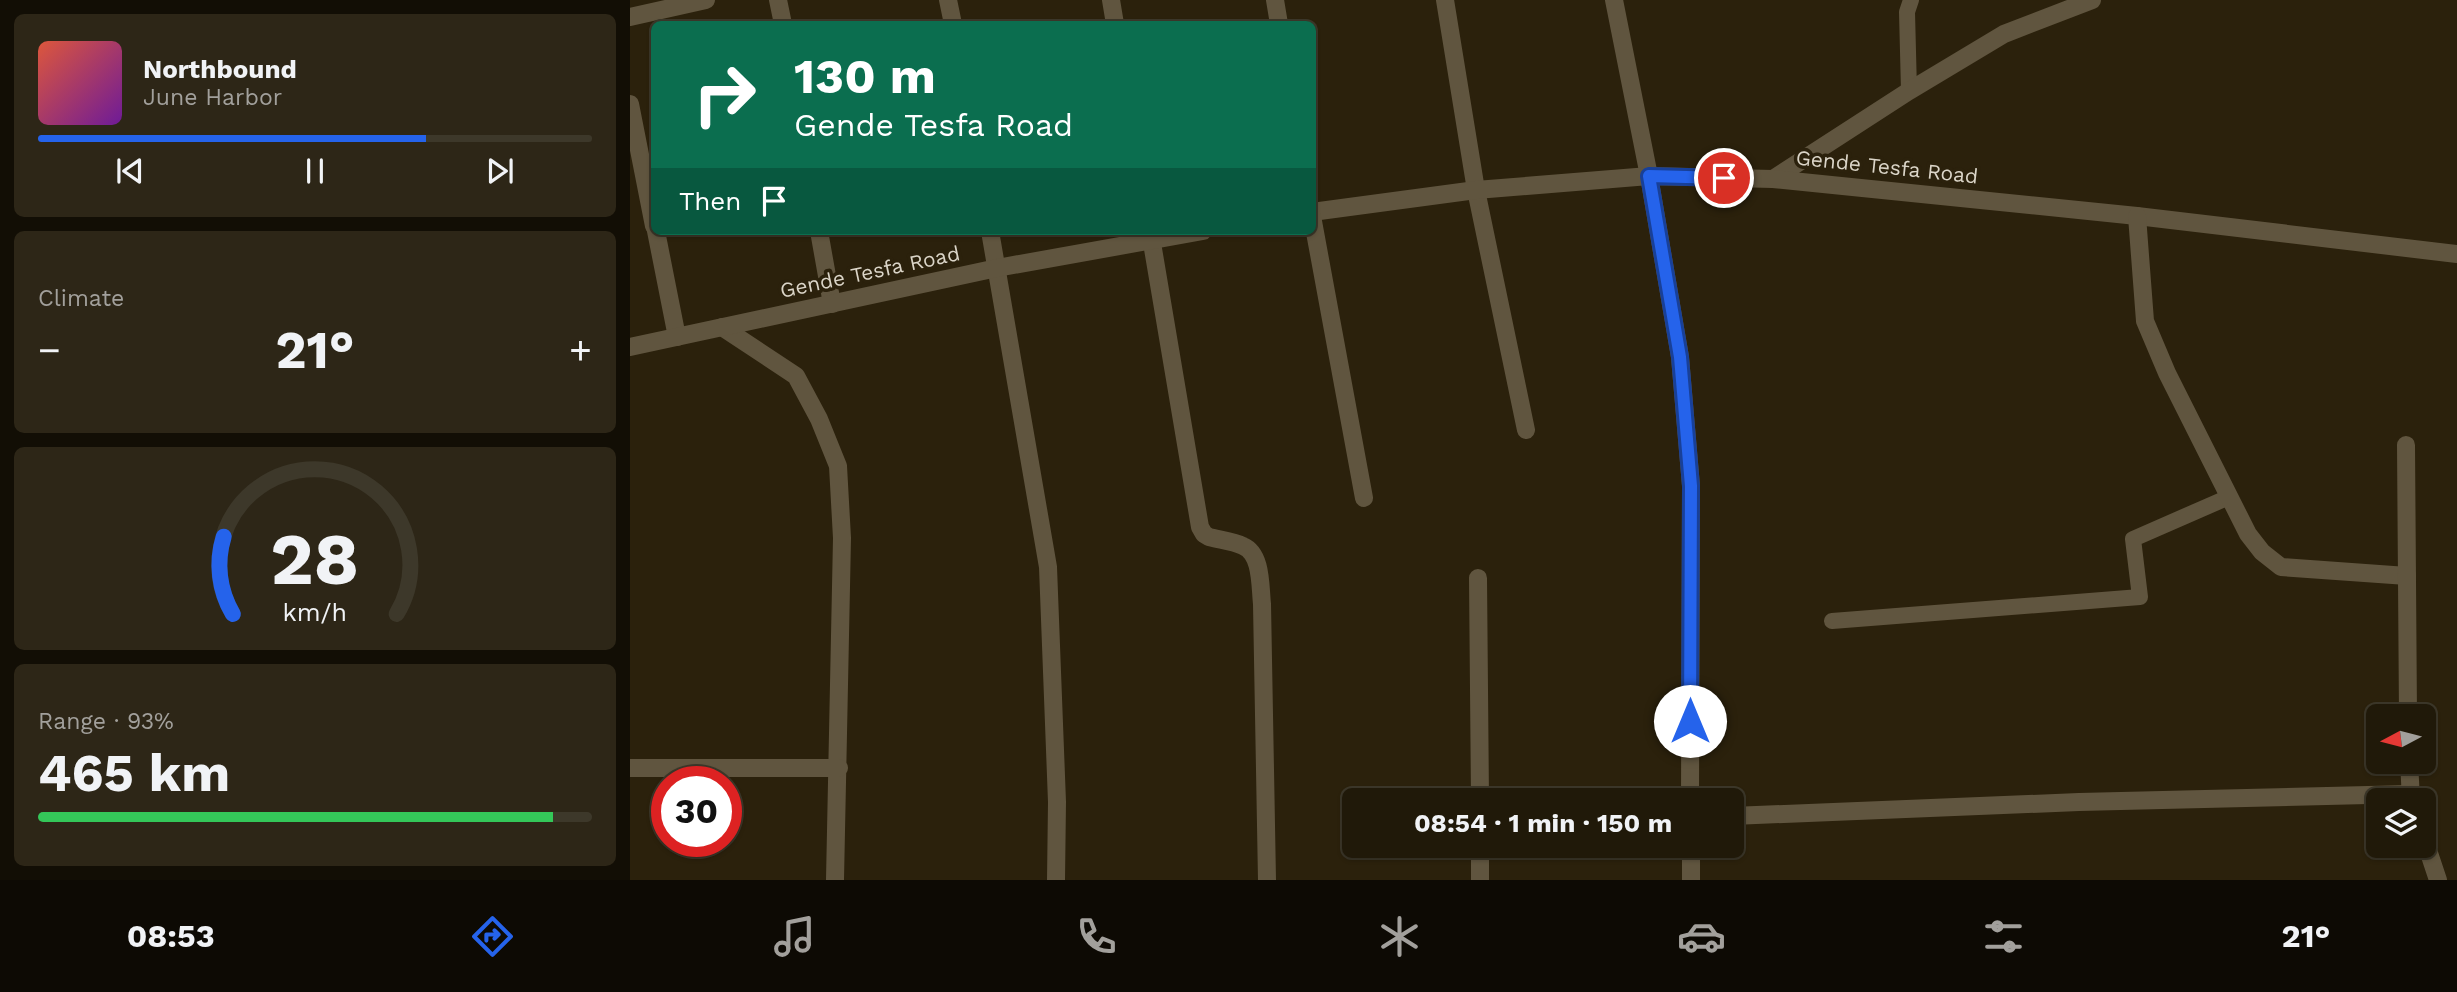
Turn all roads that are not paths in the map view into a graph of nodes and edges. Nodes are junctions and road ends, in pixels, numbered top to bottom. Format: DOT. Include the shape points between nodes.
graph roads {
  1 [pos="706,0"];
  2 [pos="778,0"];
  3 [pos="948,0"];
  4 [pos="1111,0"];
  5 [pos="1275,0"];
  6 [pos="1445,0"];
  7 [pos="1614,0"];
  8 [pos="1911,0"];
  9 [pos="2092,0"];
  10 [pos="630,18"];
  11 [pos="782,21"];
  12 [pos="952,21"];
  13 [pos="1114,21"];
  14 [pos="1278,21"];
  15 [pos="1909,91"];
  16 [pos="630,104"];
  17 [pos="1649,176"];
  18 [pos="1773,179"];
  19 [pos="1475,190"];
  20 [pos="651,211"];
  21 [pos="1316,213"];
  22 [pos="2137,216"];
  23 [pos="657,235"];
  24 [pos="820,235"];
  25 [pos="991,235"];
  26 [pos="1151,235"];
  27 [pos="1316,235"];
  28 [pos="2457,254"];
  29 [pos="996,268"];
  30 [pos="832,304"];
  31 [pos="722,327"];
  32 [pos="677,337"];
  33 [pos="630,347"];
  34 [pos="1526,430"];
  35 [pos="2406,445"];
  36 [pos="2229,497"];
  37 [pos="1364,498"];
  38 [pos="2407,576"];
  39 [pos="1478,578"];
  40 [pos="1832,621"];
  41 [pos="2408,704"];
  42 [pos="630,768"];
  43 [pos="839,768"];
  44 [pos="1479,788"];
  45 [pos="1690,788"];
  46 [pos="2366,798"];
  47 [pos="1744,816"];
  48 [pos="1480,858"];
  49 [pos="1691,858"];
  50 [pos="2431,858"];
  51 [pos="835,880"];
  52 [pos="1056,880"];
  53 [pos="1267,880"];
  54 [pos="1480,880"];
  55 [pos="1691,880"];
  56 [pos="2438,880"];
  1 -- 10 [label="street"];
  2 -- 11 [label="street"];
  3 -- 12 [label="street"];
  4 -- 13 [label="street"];
  5 -- 14 [label="street"];
  6 -- 19 [label="street"];
  7 -- 17 [label="street"];
  8 -- 15 [label="lane"];
  9 -- 15 [label="street" via="2004,34"];
  15 -- 18 [label="street"];
  16 -- 20 [label="street"];
  17 -- 18 [label="street, Gende Tesfa Road"];
  17 -- 19 [label="street, Gende Tesfa Road"];
  17 -- 45 [label="street" via="1680,357 1691,486"];
  18 -- 22 [label="street, Gende Tesfa Road"];
  19 -- 21 [label="street, Gende Tesfa Road"];
  19 -- 34 [label="street"];
  22 -- 28 [label="street, Gende Tesfa Road"];
  22 -- 36 [label="street" via="2145,321"];
  23 -- 32 [label="street"];
  24 -- 30 [label="street"];
  25 -- 29 [label="street"];
  26 -- 29 [label="street, Gende Tesfa Road"];
  26 -- 53 [label="street" via="1200,527 1209,537 1252,552 1257,566 1262,604"];
  27 -- 37 [label="street"];
  29 -- 30 [label="street, Gende Tesfa Road"];
  29 -- 52 [label="street" via="1048,567"];
  30 -- 31 [label="street, Gende Tesfa Road"];
  31 -- 32 [label="street, Gende Tesfa Road"];
  31 -- 43 [label="street" via="796,376 838,466 842,538"];
  32 -- 33 [label="street, Gende Tesfa Road"];
  35 -- 38 [label="street"];
  36 -- 38 [label="street" via="2248,534 2281,567"];
  36 -- 40 [label="lane" via="2133,539 2140,597"];
  38 -- 41 [label="street"];
  39 -- 44 [label="street"];
  42 -- 43 [label="street"];
  43 -- 51 [label="street"];
  46 -- 47 [label="street" via="2079,802"];
  48 -- 54 [label="street"];
  49 -- 55 [label="street"];
  50 -- 56 [label="street"];
}
